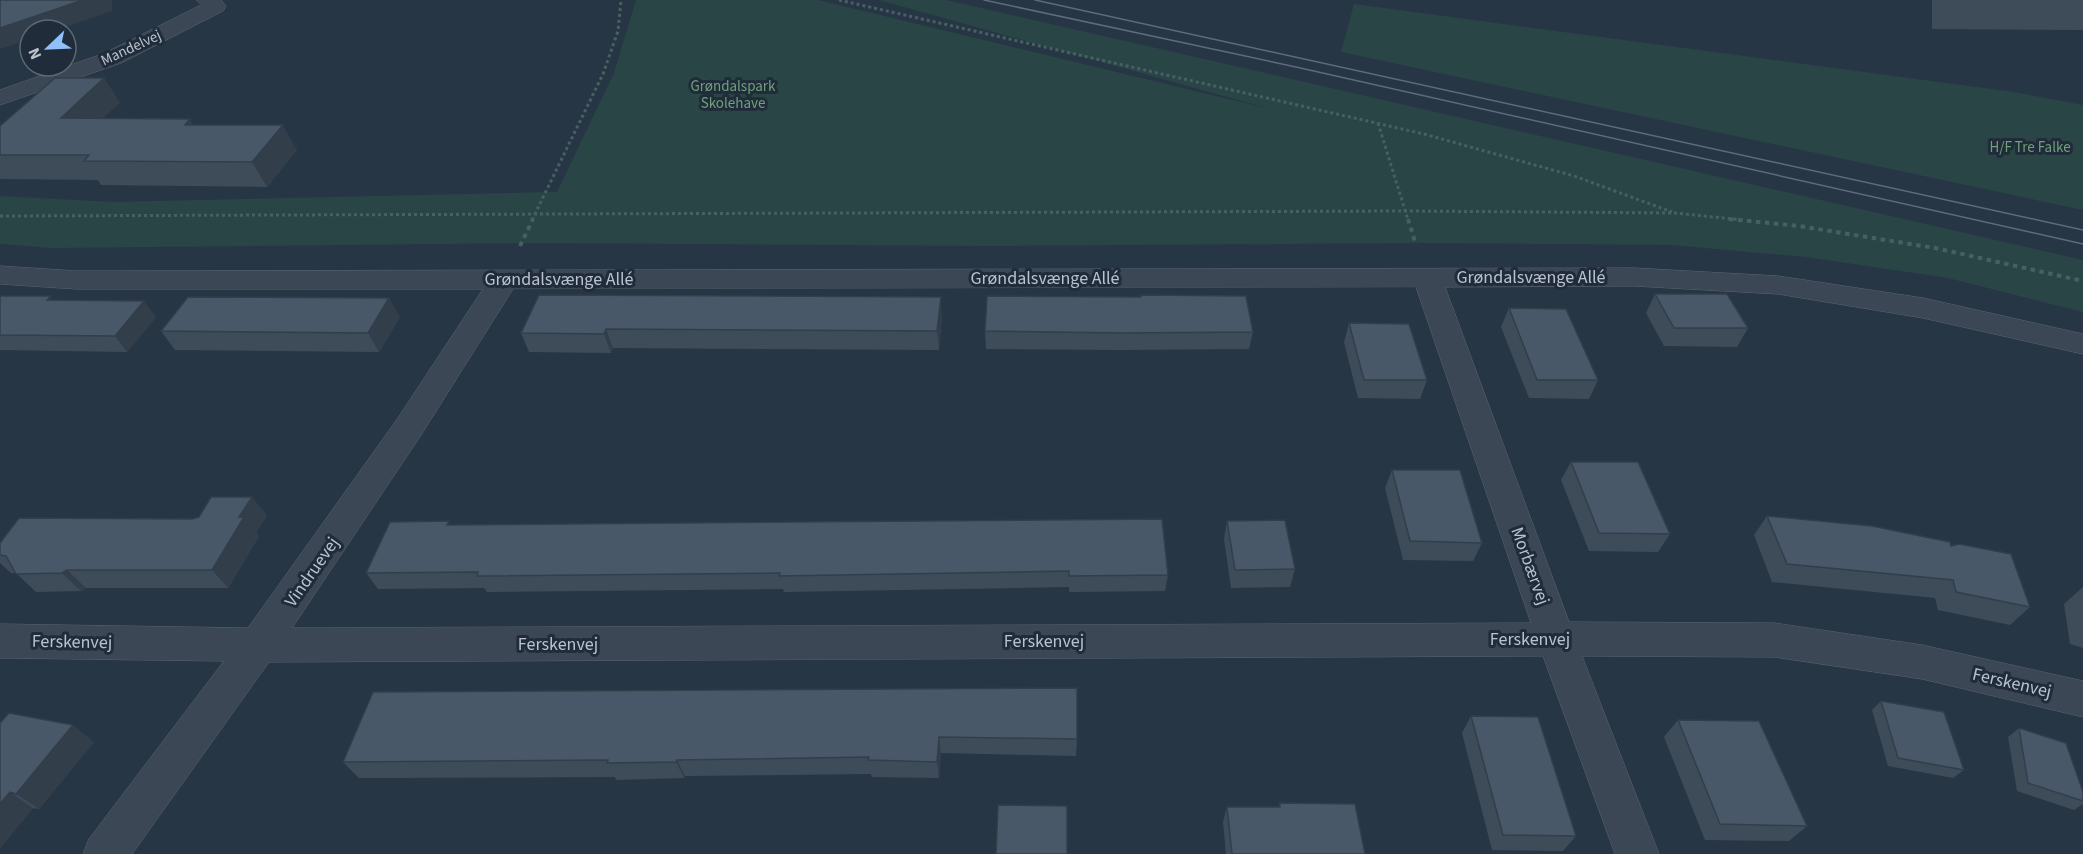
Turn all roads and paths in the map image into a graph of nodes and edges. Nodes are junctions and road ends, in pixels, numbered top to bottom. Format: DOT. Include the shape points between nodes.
graph roads {
  1 [pos="208,0"];
  2 [pos="621,0"];
  3 [pos="839,0"];
  4 [pos="0,98"];
  5 [pos="1377,123"];
  6 [pos="1405,211"];
  7 [pos="537,213"];
  8 [pos="1675,213"];
  9 [pos="0,216"];
  10 [pos="0,275"];
  11 [pos="1428,277"];
  12 [pos="504,279"];
  13 [pos="2083,281"];
  14 [pos="2083,344"];
  15 [pos="1556,639"];
  16 [pos="0,641"];
  17 [pos="261,645"];
  18 [pos="2083,699"];
  19 [pos="105,854"];
  20 [pos="1637,854"];
  1 -- 4 [label="street, Mandelvej" via="216,6 113,58"];
  2 -- 7 [label="path" via="618,31 603,74"];
  3 -- 5 [label="path"];
  5 -- 6 [label="path"];
  5 -- 8 [label="path" via="1556,169"];
  6 -- 7 [label="path"];
  6 -- 8 [label="path"];
  6 -- 11 [label="path"];
  7 -- 9 [label="path"];
  7 -- 12 [label="path"];
  8 -- 13 [label="path" via="1799,226 1890,241"];
  10 -- 12 [label="street, Grøndalsvænge Allé" via="76,280"];
  11 -- 12 [label="street, Grøndalsvænge Allé"];
  11 -- 14 [label="street, Grøndalsvænge Allé" via="1634,277 1778,285 1923,308"];
  11 -- 15 [label="street, Morbærvej"];
  12 -- 17 [label="street, Vindruevej" via="380,473"];
  15 -- 17 [label="street, Ferskenvej"];
  15 -- 18 [label="street, Ferskenvej" via="1774,640 1922,662"];
  15 -- 20 [label="street, Morbærvej"];
  16 -- 17 [label="street, Ferskenvej"];
  17 -- 19 [label="street, Vindruevej"];
}
